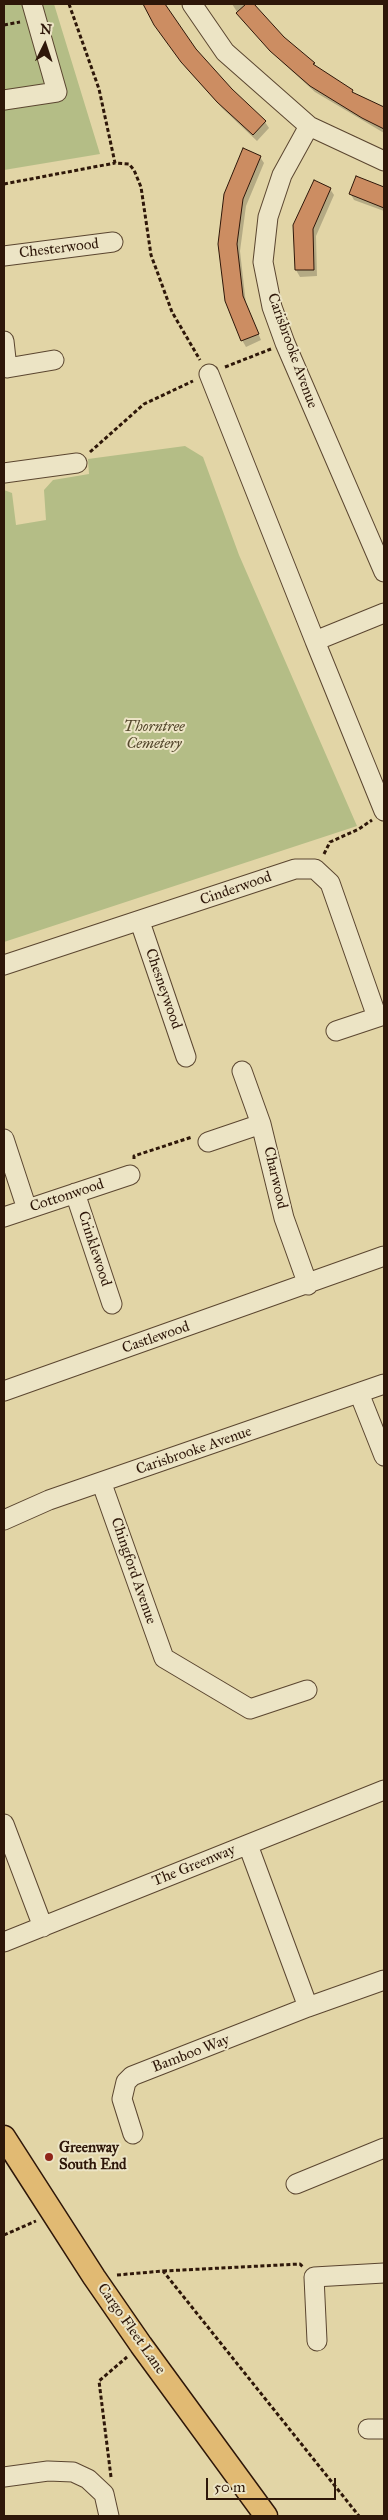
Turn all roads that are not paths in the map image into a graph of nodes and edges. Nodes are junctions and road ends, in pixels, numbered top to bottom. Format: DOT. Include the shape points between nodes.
graph roads {
  1 [pos="32,4"];
  2 [pos="192,4"];
  3 [pos="4,100"];
  4 [pos="309,126"];
  5 [pos="384,162"];
  6 [pos="113,242"];
  7 [pos="4,256"];
  8 [pos="4,341"];
  9 [pos="54,360"];
  10 [pos="209,374"];
  11 [pos="77,463"];
  12 [pos="4,474"];
  13 [pos="384,572"];
  14 [pos="384,613"];
  15 [pos="316,642"];
  16 [pos="384,811"];
  17 [pos="140,922"];
  18 [pos="4,965"];
  19 [pos="381,1016"];
  20 [pos="336,1031"];
  21 [pos="186,1057"];
  22 [pos="242,1071"];
  23 [pos="261,1124"];
  24 [pos="4,1139"];
  25 [pos="208,1142"];
  26 [pos="130,1175"];
  27 [pos="75,1193"];
  28 [pos="27,1209"];
  29 [pos="4,1217"];
  30 [pos="384,1256"];
  31 [pos="308,1285"];
  32 [pos="112,1304"];
  33 [pos="384,1384"];
  34 [pos="4,1391"];
  35 [pos="360,1393"];
  36 [pos="384,1456"];
  37 [pos="102,1484"];
  38 [pos="4,1520"];
  39 [pos="307,1690"];
  40 [pos="384,1790"];
  41 [pos="4,1824"];
  42 [pos="248,1845"];
  43 [pos="43,1926"];
  44 [pos="4,1942"];
  45 [pos="384,1980"];
  46 [pos="308,2007"];
  47 [pos="134,2134"];
  48 [pos="4,2137"];
  49 [pos="384,2148"];
  50 [pos="296,2184"];
  51 [pos="384,2273"];
  52 [pos="317,2341"];
  53 [pos="4,2477"];
  54 [pos="109,2516"];
  55 [pos="266,2516"];
  1 -- 3 [label="street" via="57,92"];
  2 -- 4 [label="street" via="226,52"];
  4 -- 5 [label="street"];
  4 -- 13 [label="street, Carisbrooke Avenue" via="282,175 268,217 263,262 272,307 285,343"];
  6 -- 7 [label="street, Chesterwood"];
  8 -- 9 [label="street" via="7,368"];
  10 -- 15 [label="street"];
  11 -- 12 [label="street"];
  14 -- 15 [label="street"];
  15 -- 16 [label="street"];
  17 -- 18 [label="street, Cinderwood"];
  17 -- 19 [label="street, Cinderwood" via="294,869 315,869 330,883"];
  17 -- 21 [label="street, Chesneywood"];
  19 -- 20 [label="street"];
  22 -- 23 [label="street, Charwood"];
  23 -- 25 [label="street"];
  23 -- 31 [label="street, Charwood" via="284,1218"];
  24 -- 28 [label="street"];
  26 -- 27 [label="street, Cottonwood"];
  27 -- 28 [label="street, Cottonwood"];
  27 -- 32 [label="street, Crinklewood"];
  28 -- 29 [label="street, Cottonwood"];
  30 -- 31 [label="street, Castlewood"];
  31 -- 34 [label="street, Castlewood"];
  33 -- 35 [label="street, Carisbrooke Avenue"];
  35 -- 36 [label="street"];
  35 -- 37 [label="street, Carisbrooke Avenue"];
  37 -- 38 [label="street, Carisbrooke Avenue" via="49,1500"];
  37 -- 39 [label="street, Chingford Avenue" via="164,1658 250,1709"];
  40 -- 42 [label="street, The Greenway"];
  41 -- 43 [label="street"];
  42 -- 43 [label="street, The Greenway"];
  42 -- 46 [label="street"];
  43 -- 44 [label="street, The Greenway"];
  45 -- 46 [label="street, Bamboo Way"];
  46 -- 47 [label="street, Bamboo Way" via="132,2076 126,2082 122,2099"];
  48 -- 55 [label="main road, Cargo Fleet Lane" via="141,2345"];
  49 -- 50 [label="street"];
  51 -- 52 [label="street" via="314,2277"];
  53 -- 54 [label="street" via="48,2471 73,2472 88,2479 104,2494"];
}
